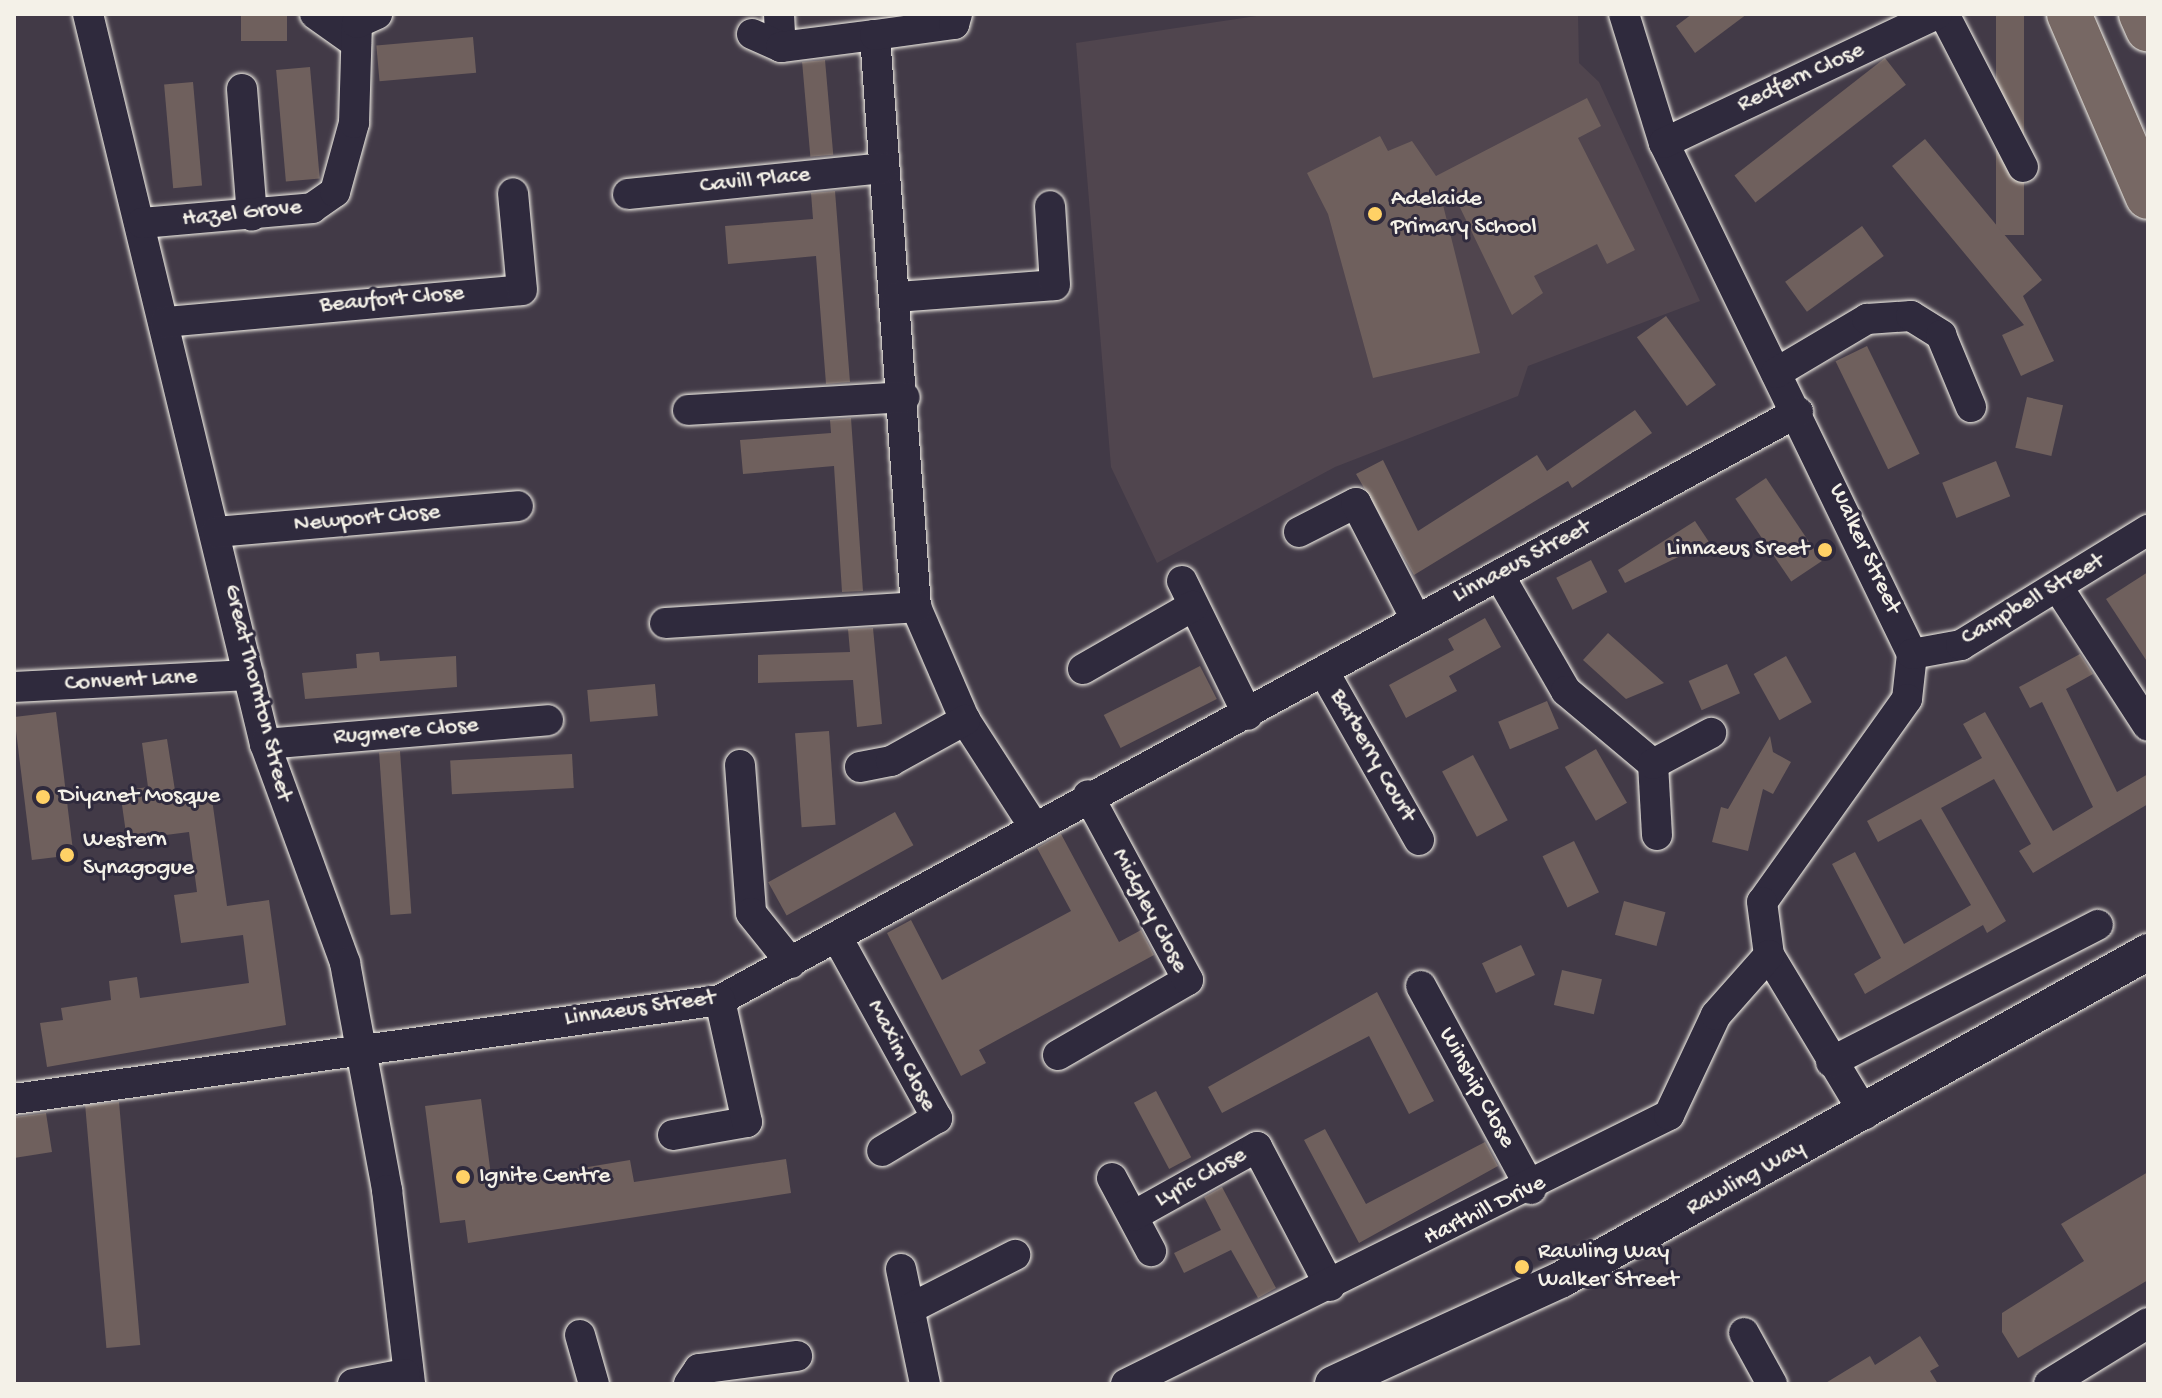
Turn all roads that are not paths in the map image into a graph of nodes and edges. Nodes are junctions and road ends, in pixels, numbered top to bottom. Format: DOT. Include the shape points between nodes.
graph roads {
  1 [pos="88,14"];
  2 [pos="315,14"];
  3 [pos="377,14"];
  4 [pos="779,14"];
  5 [pos="957,14"];
  6 [pos="1624,14"];
  7 [pos="1937,14"];
  8 [pos="1944,14"];
  9 [pos="2069,14"];
  10 [pos="2097,14"];
  11 [pos="2141,14"];
  12 [pos="2148,30"];
  13 [pos="752,34"];
  14 [pos="875,35"];
  15 [pos="356,43"];
  16 [pos="781,47"];
  17 [pos="242,89"];
  18 [pos="2148,124"];
  19 [pos="1664,143"];
  20 [pos="2023,167"];
  21 [pos="883,168"];
  22 [pos="513,193"];
  23 [pos="628,194"];
  24 [pos="2148,197"];
  25 [pos="1050,206"];
  26 [pos="252,216"];
  27 [pos="142,223"];
  28 [pos="897,297"];
  29 [pos="165,322"];
  30 [pos="1776,373"];
  31 [pos="905,397"];
  32 [pos="1971,407"];
  33 [pos="688,410"];
  34 [pos="1798,412"];
  35 [pos="518,506"];
  36 [pos="2148,530"];
  37 [pos="216,532"];
  38 [pos="1299,532"];
  39 [pos="1499,575"];
  40 [pos="2059,589"];
  41 [pos="916,607"];
  42 [pos="1416,619"];
  43 [pos="665,623"];
  44 [pos="1912,654"];
  45 [pos="1083,669"];
  46 [pos="1324,672"];
  47 [pos="249,675"];
  48 [pos="14,687"];
  49 [pos="1248,715"];
  50 [pos="548,720"];
  51 [pos="965,720"];
  52 [pos="2148,726"];
  53 [pos="1711,733"];
  54 [pos="265,744"];
  55 [pos="1653,764"];
  56 [pos="740,765"];
  57 [pos="860,767"];
  58 [pos="1088,795"];
  59 [pos="1033,825"];
  60 [pos="1657,835"];
  61 [pos="1419,840"];
  62 [pos="2098,925"];
  63 [pos="838,939"];
  64 [pos="2148,952"];
  65 [pos="1769,955"];
  66 [pos="791,963"];
  67 [pos="1421,986"];
  68 [pos="720,1000"];
  69 [pos="363,1048"];
  70 [pos="1058,1055"];
  71 [pos="1831,1062"];
  72 [pos="14,1099"];
  73 [pos="1865,1114"];
  74 [pos="673,1135"];
  75 [pos="882,1151"];
  76 [pos="1112,1178"];
  77 [pos="1531,1189"];
  78 [pos="1133,1216"];
  79 [pos="1151,1251"];
  80 [pos="1015,1255"];
  81 [pos="901,1269"];
  82 [pos="1330,1286"];
  83 [pos="911,1308"];
  84 [pos="2148,1323"];
  85 [pos="1744,1333"];
  86 [pos="580,1335"];
  87 [pos="797,1356"];
  88 [pos="408,1379"];
  89 [pos="353,1384"];
  90 [pos="594,1384"];
  91 [pos="689,1384"];
  92 [pos="925,1384"];
  93 [pos="1126,1384"];
  94 [pos="1333,1384"];
  95 [pos="1772,1384"];
  96 [pos="2049,1384"];
  1 -- 27 [label="street, Great Thornton Street"];
  2 -- 15 [label="street"];
  3 -- 15 [label="street" via="357,23"];
  4 -- 16 [label="street"];
  5 -- 14 [label="street" via="954,24"];
  6 -- 19 [label="street, Walker Street"];
  7 -- 19 [label="street, Redfern Close"];
  8 -- 20 [label="street"];
  9 -- 24 [label="highway"];
  10 -- 18 [label="highway"];
  11 -- 12 [label="highway"];
  13 -- 16 [label="street"];
  14 -- 16 [label="street"];
  14 -- 21 [label="street"];
  15 -- 26 [label="street, Hazel Grove" via="354,123 335,192 312,208"];
  17 -- 26 [label="street"];
  19 -- 30 [label="street, Walker Street"];
  21 -- 23 [label="street, Cavill Place"];
  21 -- 28 [label="street"];
  22 -- 29 [label="street, Beaufort Close" via="522,290"];
  25 -- 28 [label="street" via="1055,285"];
  26 -- 27 [label="street, Hazel Grove"];
  27 -- 29 [label="street, Great Thornton Street"];
  28 -- 31 [label="street"];
  29 -- 37 [label="street, Great Thornton Street"];
  30 -- 32 [label="street" via="1867,319 1911,316 1941,335"];
  30 -- 34 [label="street, Walker Street"];
  31 -- 33 [label="street"];
  31 -- 41 [label="street"];
  34 -- 39 [label="street, Linnaeus Street"];
  34 -- 44 [label="street, Walker Street"];
  35 -- 37 [label="street, Newport Close"];
  36 -- 40 [label="street, Campbell Street"];
  37 -- 47 [label="street, Great Thornton Street"];
  38 -- 42 [label="street" via="1356,503"];
  39 -- 42 [label="street, Linnaeus Street"];
  39 -- 55 [label="street" via="1566,691"];
  40 -- 44 [label="street, Campbell Street" via="1961,645"];
  40 -- 52 [label="street"];
  41 -- 43 [label="street"];
  41 -- 51 [label="street"];
  42 -- 46 [label="street, Linnaeus Street"];
  44 -- 65 [label="street" via="1907,699 1762,902"];
  45 -- 49 [label="street" via="1188,593"];
  46 -- 49 [label="street, Linnaeus Street"];
  46 -- 61 [label="street, Barberry Court"];
  47 -- 48 [label="street, Convent Lane"];
  47 -- 54 [label="street, Great Thornton Street"];
  49 -- 58 [label="street, Linnaeus Street"];
  50 -- 54 [label="street, Rugmere Close"];
  51 -- 57 [label="street" via="891,761"];
  51 -- 59 [label="street"];
  53 -- 55 [label="street"];
  54 -- 69 [label="street, Great Thornton Street" via="345,963"];
  55 -- 60 [label="street"];
  56 -- 66 [label="street" via="751,913"];
  58 -- 59 [label="street, Linnaeus Street"];
  58 -- 70 [label="street, Midgley Close" via="1188,980"];
  59 -- 63 [label="street, Linnaeus Street"];
  62 -- 71 [label="street"];
  63 -- 66 [label="street, Linnaeus Street"];
  63 -- 75 [label="street, Maxim Close" via="937,1118"];
  64 -- 73 [label="street, Rawling Way"];
  65 -- 71 [label="street"];
  65 -- 77 [label="street, Harthill Drive" via="1716,1015 1669,1115"];
  66 -- 68 [label="street, Linnaeus Street"];
  67 -- 77 [label="street, Winship Close"];
  68 -- 69 [label="street, Linnaeus Street"];
  68 -- 74 [label="street" via="747,1122"];
  69 -- 72 [label="street, Linnaeus Street"];
  69 -- 88 [label="street, Great Thornton Street"];
  71 -- 73 [label="street"];
  73 -- 94 [label="street, Rawling Way" via="1562,1279"];
  76 -- 78 [label="street, Lyric Close"];
  77 -- 82 [label="street, Harthill Drive"];
  78 -- 79 [label="street, Lyric Close"];
  78 -- 82 [label="street, Lyric Close" via="1257,1147"];
  80 -- 83 [label="street"];
  81 -- 83 [label="street"];
  82 -- 93 [label="street, Harthill Drive"];
  83 -- 92 [label="street"];
  84 -- 96 [label="street"];
  85 -- 95 [label="street"];
  86 -- 90 [label="street"];
  87 -- 91 [label="street" via="699,1369"];
  88 -- 89 [label="street"];
}
